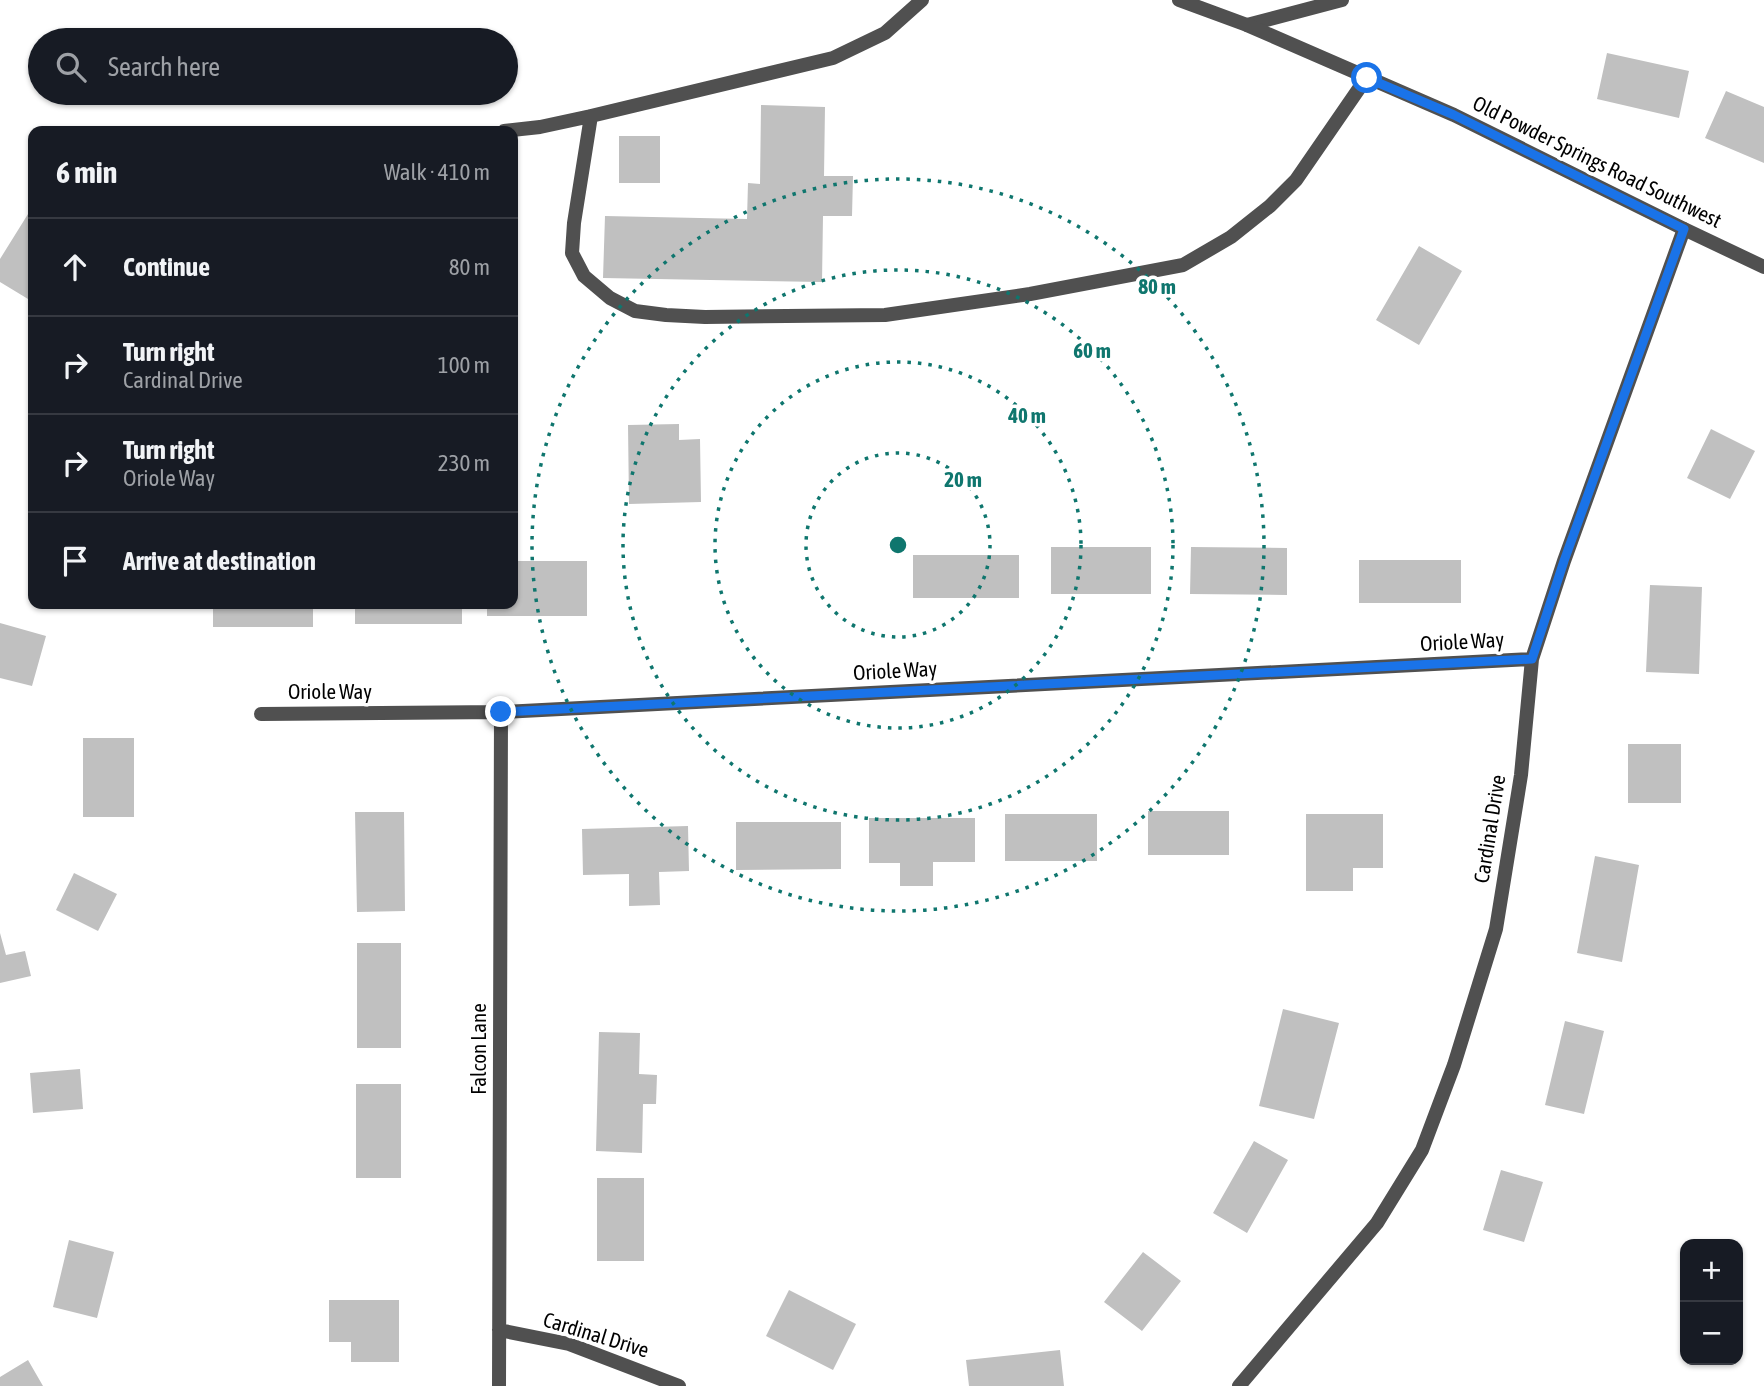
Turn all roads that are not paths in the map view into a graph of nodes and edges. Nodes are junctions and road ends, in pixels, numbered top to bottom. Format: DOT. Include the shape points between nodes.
graph roads {
  1 [pos="922,0"];
  2 [pos="1179,0"];
  3 [pos="1342,0"];
  4 [pos="1247,25"];
  5 [pos="1367,78"];
  6 [pos="591,116"];
  7 [pos="518,129"];
  8 [pos="1684,229"];
  9 [pos="1764,267"];
  10 [pos="1532,659"];
  11 [pos="501,712"];
  12 [pos="261,714"];
  13 [pos="499,1330"];
  14 [pos="499,1386"];
  15 [pos="679,1386"];
  16 [pos="1238,1386"];
  1 -- 6 [label="street" via="885,33 833,58"];
  2 -- 4 [label="street, Old Powder Springs Road Southwest"];
  3 -- 4 [label="street"];
  4 -- 5 [label="street, Old Powder Springs Road Southwest"];
  5 -- 6 [label="street" via="1296,180 1231,237 1183,265 885,315 666,315 635,310 610,298 584,276 572,253"];
  5 -- 8 [label="street, Old Powder Springs Road Southwest" via="1454,115"];
  6 -- 7 [label="street"];
  8 -- 9 [label="street, Old Powder Springs Road Southwest"];
  8 -- 10 [label="street, Cardinal Drive"];
  10 -- 11 [label="street, Oriole Way"];
  10 -- 16 [label="street, Cardinal Drive" via="1521,775 1496,929 1422,1150 1377,1223"];
  11 -- 12 [label="street, Oriole Way"];
  11 -- 13 [label="street, Falcon Lane"];
  13 -- 14 [label="street, Falcon Lane"];
  13 -- 15 [label="street, Cardinal Drive" via="569,1344"];
}
